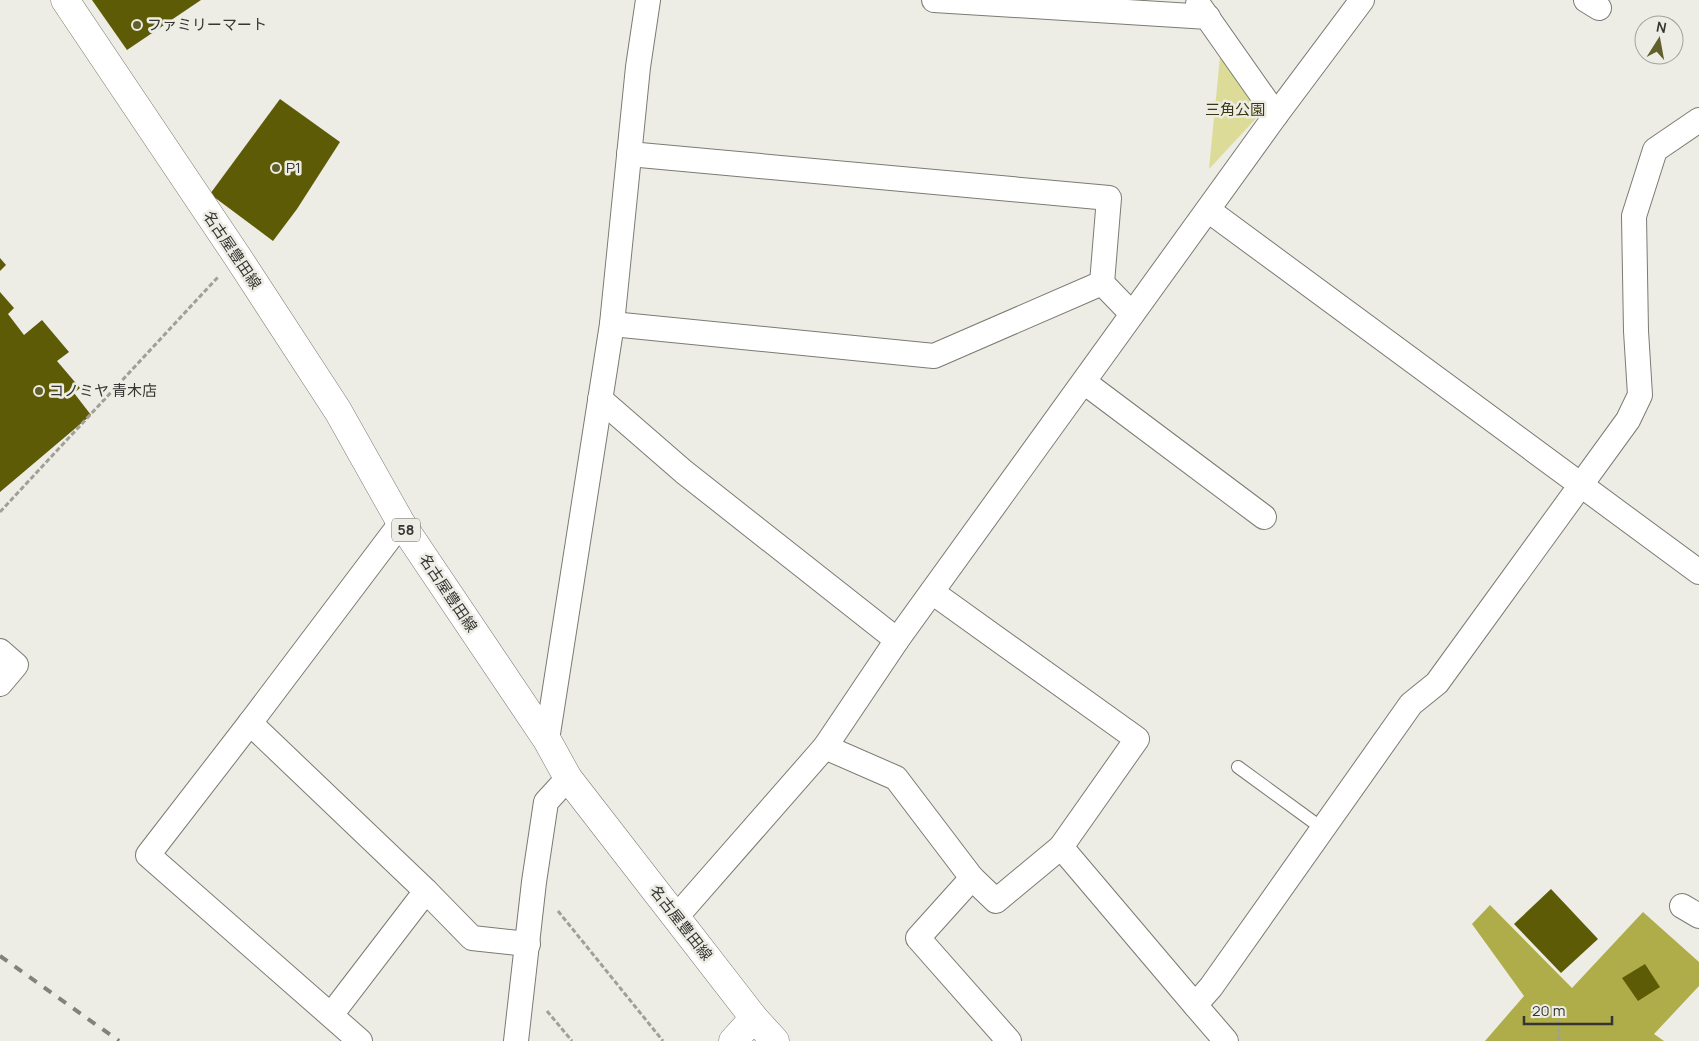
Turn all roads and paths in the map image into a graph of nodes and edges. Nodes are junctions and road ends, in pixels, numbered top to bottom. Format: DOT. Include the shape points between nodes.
graph roads {
  1 [pos="65,0"];
  2 [pos="648,0"];
  3 [pos="934,0"];
  4 [pos="1362,0"];
  5 [pos="1201,9"];
  6 [pos="1276,115"];
  7 [pos="1699,120"];
  8 [pos="629,154"];
  9 [pos="1208,210"];
  10 [pos="237,256"];
  11 [pos="1102,283"];
  12 [pos="1132,314"];
  13 [pos="612,324"];
  14 [pos="1084,382"];
  15 [pos="600,398"];
  16 [pos="1580,486"];
  17 [pos="0,512"];
  18 [pos="1264,517"];
  19 [pos="401,523"];
  20 [pos="1699,572"];
  21 [pos="932,592"];
  22 [pos="897,640"];
  23 [pos="0,651"];
  24 [pos="0,684"];
  25 [pos="250,723"];
  26 [pos="547,740"];
  27 [pos="825,747"];
  28 [pos="1238,767"];
  29 [pos="568,778"];
  30 [pos="1323,829"];
  31 [pos="1061,847"];
  32 [pos="972,878"];
  33 [pos="534,882"];
  34 [pos="426,891"];
  35 [pos="677,916"];
  36 [pos="528,944"];
  37 [pos="1195,1005"];
  38 [pos="1558,1013"];
  39 [pos="331,1015"];
  40 [pos="754,1018"];
  41 [pos="360,1041"];
  42 [pos="516,1041"];
  43 [pos="663,1041"];
  44 [pos="733,1041"];
  45 [pos="775,1041"];
  46 [pos="1009,1041"];
  47 [pos="1226,1041"];
  48 [pos="1559,1041"];
  1 -- 10 [label="main road, 名古屋豊田線 / 58"];
  2 -- 8 [label="street"];
  3 -- 5 [label="street"];
  4 -- 6 [label="street"];
  5 -- 6 [label="street"];
  6 -- 9 [label="street"];
  7 -- 16 [label="street" via="1655,150 1634,216 1640,395 1628,420"];
  8 -- 11 [label="street" via="1109,198"];
  8 -- 13 [label="street"];
  9 -- 12 [label="street"];
  9 -- 16 [label="street"];
  10 -- 17 [label="path"];
  10 -- 19 [label="main road, 名古屋豊田線 / 58" via="338,411"];
  11 -- 12 [label="street"];
  11 -- 13 [label="street" via="934,356"];
  12 -- 14 [label="street"];
  13 -- 15 [label="street"];
  14 -- 18 [label="street"];
  14 -- 21 [label="street"];
  15 -- 22 [label="street" via="684,472"];
  15 -- 26 [label="street"];
  16 -- 20 [label="street"];
  16 -- 30 [label="street" via="1437,683 1411,704"];
  19 -- 25 [label="street"];
  19 -- 26 [label="main road, 名古屋豊田線 / 58"];
  21 -- 22 [label="street"];
  21 -- 31 [label="street" via="1136,739"];
  22 -- 27 [label="street"];
  23 -- 24 [label="street" via="16,665"];
  25 -- 34 [label="street"];
  25 -- 39 [label="street" via="148,855"];
  26 -- 29 [label="main road, 名古屋豊田線 / 58"];
  27 -- 32 [label="street" via="896,778"];
  27 -- 35 [label="street"];
  28 -- 30 [label="lane"];
  29 -- 33 [label="street" via="546,802"];
  29 -- 35 [label="main road, 名古屋豊田線 / 58"];
  30 -- 37 [label="street" via="1212,987"];
  31 -- 32 [label="street" via="996,901"];
  31 -- 37 [label="street"];
  32 -- 46 [label="street" via="918,938"];
  33 -- 36 [label="street"];
  33 -- 43 [label="path"];
  34 -- 36 [label="street" via="472,938"];
  34 -- 39 [label="street"];
  35 -- 40 [label="main road, 名古屋豊田線 / 58"];
  36 -- 42 [label="street"];
  37 -- 47 [label="street"];
  38 -- 48 [label="path"];
  39 -- 41 [label="street"];
  40 -- 44 [label="main road"];
  40 -- 45 [label="main road, 名古屋豊田線 / 58"];
}
